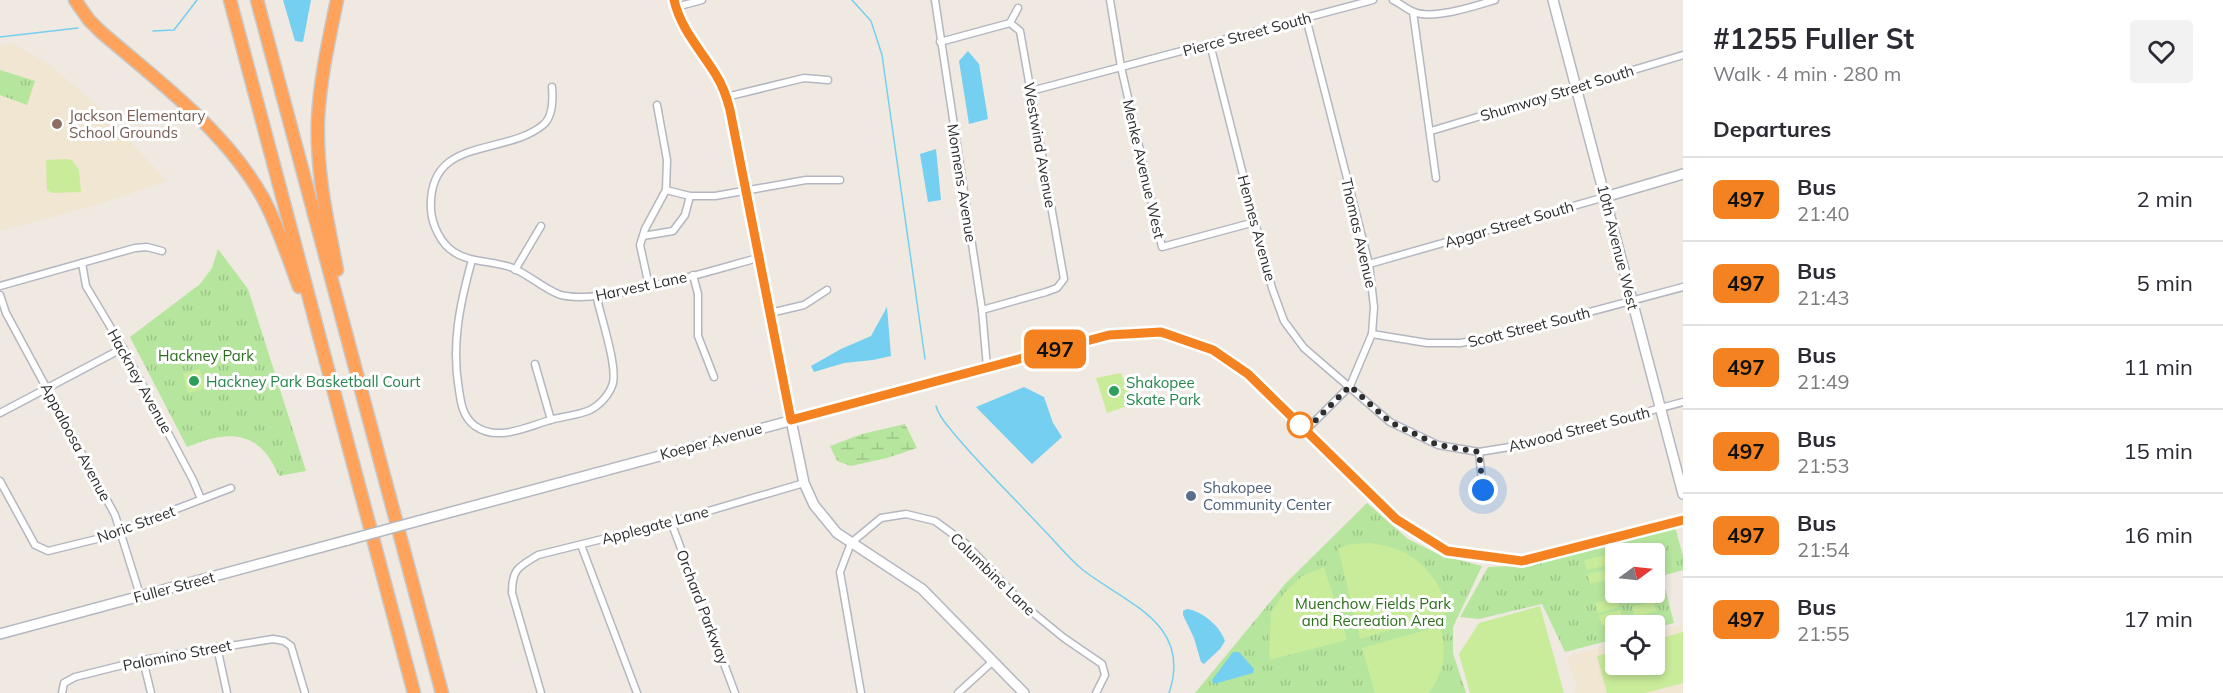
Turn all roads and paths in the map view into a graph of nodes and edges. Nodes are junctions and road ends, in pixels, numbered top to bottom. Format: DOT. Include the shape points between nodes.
graph roads {
  1 [pos="75,0"];
  2 [pos="230,0"];
  3 [pos="257,0"];
  4 [pos="337,0"];
  5 [pos="702,0"];
  6 [pos="935,0"];
  7 [pos="1110,0"];
  8 [pos="1373,0"];
  9 [pos="1393,0"];
  10 [pos="1495,0"];
  11 [pos="1553,0"];
  12 [pos="1404,2"];
  13 [pos="675,3"];
  14 [pos="1018,8"];
  15 [pos="1413,12"];
  16 [pos="1305,18"];
  17 [pos="1010,23"];
  18 [pos="940,42"];
  19 [pos="1210,44"];
  20 [pos="1683,55"];
  21 [pos="1121,67"];
  22 [pos="828,80"];
  23 [pos="552,87"];
  24 [pos="1576,87"];
  25 [pos="1031,91"];
  26 [pos="726,97"];
  27 [pos="657,105"];
  28 [pos="1431,131"];
  29 [pos="1683,174"];
  30 [pos="1436,178"];
  31 [pos="840,180"];
  32 [pos="666,190"];
  33 [pos="746,192"];
  34 [pos="690,196"];
  35 [pos="1605,197"];
  36 [pos="1255,222"];
  37 [pos="542,226"];
  38 [pos="643,236"];
  39 [pos="162,251"];
  40 [pos="758,258"];
  41 [pos="472,260"];
  42 [pos="82,263"];
  43 [pos="1369,264"];
  44 [pos="515,270"];
  45 [pos="693,275"];
  46 [pos="0,286"];
  47 [pos="649,286"];
  48 [pos="1683,287"];
  49 [pos="826,290"];
  50 [pos="0,294"];
  51 [pos="597,298"];
  52 [pos="1632,301"];
  53 [pos="982,310"];
  54 [pos="770,313"];
  55 [pos="1372,334"];
  56 [pos="347,337"];
  57 [pos="123,348"];
  58 [pos="323,350"];
  59 [pos="535,364"];
  60 [pos="987,367"];
  61 [pos="714,377"];
  62 [pos="1350,386"];
  63 [pos="47,388"];
  64 [pos="1683,402"];
  65 [pos="1660,409"];
  66 [pos="0,413"];
  67 [pos="551,420"];
  68 [pos="791,420"];
  69 [pos="1306,430"];
  70 [pos="1479,452"];
  71 [pos="0,481"];
  72 [pos="804,483"];
  73 [pos="231,488"];
  74 [pos="1483,490"];
  75 [pos="1683,494"];
  76 [pos="201,500"];
  77 [pos="1683,520"];
  78 [pos="671,522"];
  79 [pos="121,530"];
  80 [pos="348,540"];
  81 [pos="851,543"];
  82 [pos="580,546"];
  83 [pos="140,596"];
  84 [pos="0,634"];
  85 [pos="218,647"];
  86 [pos="144,660"];
  87 [pos="992,662"];
  88 [pos="62,693"];
  89 [pos="151,693"];
  90 [pos="227,693"];
  91 [pos="305,693"];
  92 [pos="414,693"];
  93 [pos="442,693"];
  94 [pos="542,693"];
  95 [pos="637,693"];
  96 [pos="735,693"];
  97 [pos="861,693"];
  98 [pos="958,693"];
  99 [pos="1024,693"];
  100 [pos="1096,693"];
  1 -- 58 [label="highway" via="95,26 203,121 240,164 272,216"];
  2 -- 58 [label="highway"];
  3 -- 56 [label="highway"];
  4 -- 56 [label="highway" via="323,68 318,142 321,188"];
  5 -- 13 [label="street"];
  6 -- 18 [label="street, Monnens Avenue"];
  7 -- 21 [label="street"];
  8 -- 16 [label="street, Pierce Street South"];
  9 -- 12 [label="street"];
  10 -- 15 [label="street" via="1440,13"];
  11 -- 24 [label="street, 10th Avenue West"];
  12 -- 15 [label="street"];
  13 -- 26 [label="street" via="690,37 718,77"];
  14 -- 17 [label="street"];
  15 -- 28 [label="street"];
  16 -- 19 [label="street, Pierce Street South"];
  16 -- 43 [label="street, Thomas Avenue"];
  17 -- 18 [label="street"];
  17 -- 25 [label="street, Westwind Avenue" via="1020,31"];
  18 -- 53 [label="street, Monnens Avenue"];
  19 -- 21 [label="street, Pierce Street South"];
  19 -- 36 [label="street, Hennes Avenue"];
  20 -- 24 [label="street, Shumway Street South"];
  21 -- 25 [label="street, Pierce Street South"];
  21 -- 36 [label="street, Menke Avenue West" via="1162,247"];
  22 -- 26 [label="street" via="804,78"];
  23 -- 41 [label="street, Harvest Lane" via="553,104 545,123 533,132 456,156 442,169 430,194 432,218 442,240 454,252"];
  24 -- 28 [label="street, Shumway Street South"];
  24 -- 35 [label="street, 10th Avenue West"];
  25 -- 53 [label="street, Westwind Avenue" via="1064,279 1057,288"];
  26 -- 33 [label="street"];
  27 -- 32 [label="street" via="667,160"];
  28 -- 30 [label="street"];
  29 -- 35 [label="street, Apgar Street South"];
  31 -- 33 [label="street" via="806,180"];
  32 -- 34 [label="street"];
  32 -- 38 [label="street"];
  33 -- 34 [label="street"];
  33 -- 40 [label="street"];
  34 -- 38 [label="street" via="685,215 673,231"];
  35 -- 43 [label="street, Apgar Street South"];
  35 -- 52 [label="street, 10th Avenue West"];
  36 -- 62 [label="street, Hennes Avenue" via="1284,321 1304,348"];
  37 -- 44 [label="street"];
  38 -- 47 [label="street" via="640,245"];
  39 -- 42 [label="street" via="135,248"];
  40 -- 45 [label="street, Harvest Lane"];
  40 -- 54 [label="street"];
  41 -- 44 [label="street, Harvest Lane"];
  41 -- 67 [label="street" via="455,337 463,412 475,426 489,433 508,433"];
  42 -- 46 [label="street"];
  42 -- 57 [label="street, Hackney Avenue" via="86,286"];
  43 -- 55 [label="street, Thomas Avenue" via="1374,307"];
  44 -- 51 [label="street, Harvest Lane" via="560,295"];
  45 -- 47 [label="street, Harvest Lane"];
  45 -- 61 [label="street" via="698,294 698,336"];
  47 -- 51 [label="street, Harvest Lane"];
  48 -- 52 [label="street, Scott Street South"];
  49 -- 54 [label="street" via="804,305"];
  50 -- 63 [label="street, Appaloosa Avenue" via="6,313"];
  51 -- 67 [label="street" via="613,369 612,384 604,400 591,410"];
  52 -- 55 [label="street, Scott Street South" via="1460,343 1427,344"];
  52 -- 65 [label="street, 10th Avenue West"];
  53 -- 60 [label="street, Monnens Avenue"];
  54 -- 68 [label="street"];
  55 -- 62 [label="street, Thomas Avenue"];
  56 -- 93 [label="highway"];
  57 -- 63 [label="street"];
  57 -- 76 [label="street, Hackney Avenue"];
  58 -- 92 [label="highway"];
  59 -- 67 [label="street"];
  60 -- 68 [label="street, Koeper Avenue"];
  60 -- 69 [label="street, Koeper Avenue" via="1109,335 1161,332 1213,350 1248,374"];
  62 -- 69 [label="street, Thomas Avenue"];
  62 -- 70 [label="street, Atwood Street South" via="1390,422 1438,445"];
  63 -- 66 [label="street"];
  63 -- 79 [label="street, Appaloosa Avenue"];
  64 -- 65 [label="street, Atwood Street South"];
  65 -- 70 [label="street, Atwood Street South" via="1528,444"];
  65 -- 75 [label="street, 10th Avenue West"];
  68 -- 72 [label="street"];
  68 -- 80 [label="street, Koeper Avenue, bridge"];
  69 -- 77 [label="street, Koeper Avenue" via="1396,519 1447,551 1522,561"];
  70 -- 74 [label="street"];
  71 -- 79 [label="street, Noric Street" via="39,548 53,551"];
  72 -- 78 [label="street, Applegate Lane"];
  72 -- 81 [label="street" via="814,505 837,533"];
  73 -- 76 [label="street, Noric Street"];
  76 -- 79 [label="street, Noric Street"];
  78 -- 82 [label="street, Applegate Lane"];
  78 -- 96 [label="street, Orchard Parkway"];
  79 -- 83 [label="street, Appaloosa Avenue"];
  80 -- 83 [label="street, Fuller Street"];
  81 -- 87 [label="street" via="922,589"];
  81 -- 97 [label="street" via="840,572"];
  81 -- 100 [label="street, Columbine Lane" via="881,518 906,514 936,521 965,543 1026,607 1102,664 1105,675"];
  82 -- 94 [label="street, Applegate Lane" via="538,555 512,576 512,593"];
  82 -- 95 [label="street"];
  83 -- 84 [label="street, Fuller Street"];
  85 -- 86 [label="street, Palomino Street"];
  85 -- 90 [label="street"];
  85 -- 91 [label="street, Palomino Street" via="284,641 291,646"];
  86 -- 88 [label="street, Palomino Street" via="75,677 64,683"];
  86 -- 89 [label="street"];
  87 -- 98 [label="street"];
  87 -- 99 [label="street"];
}
